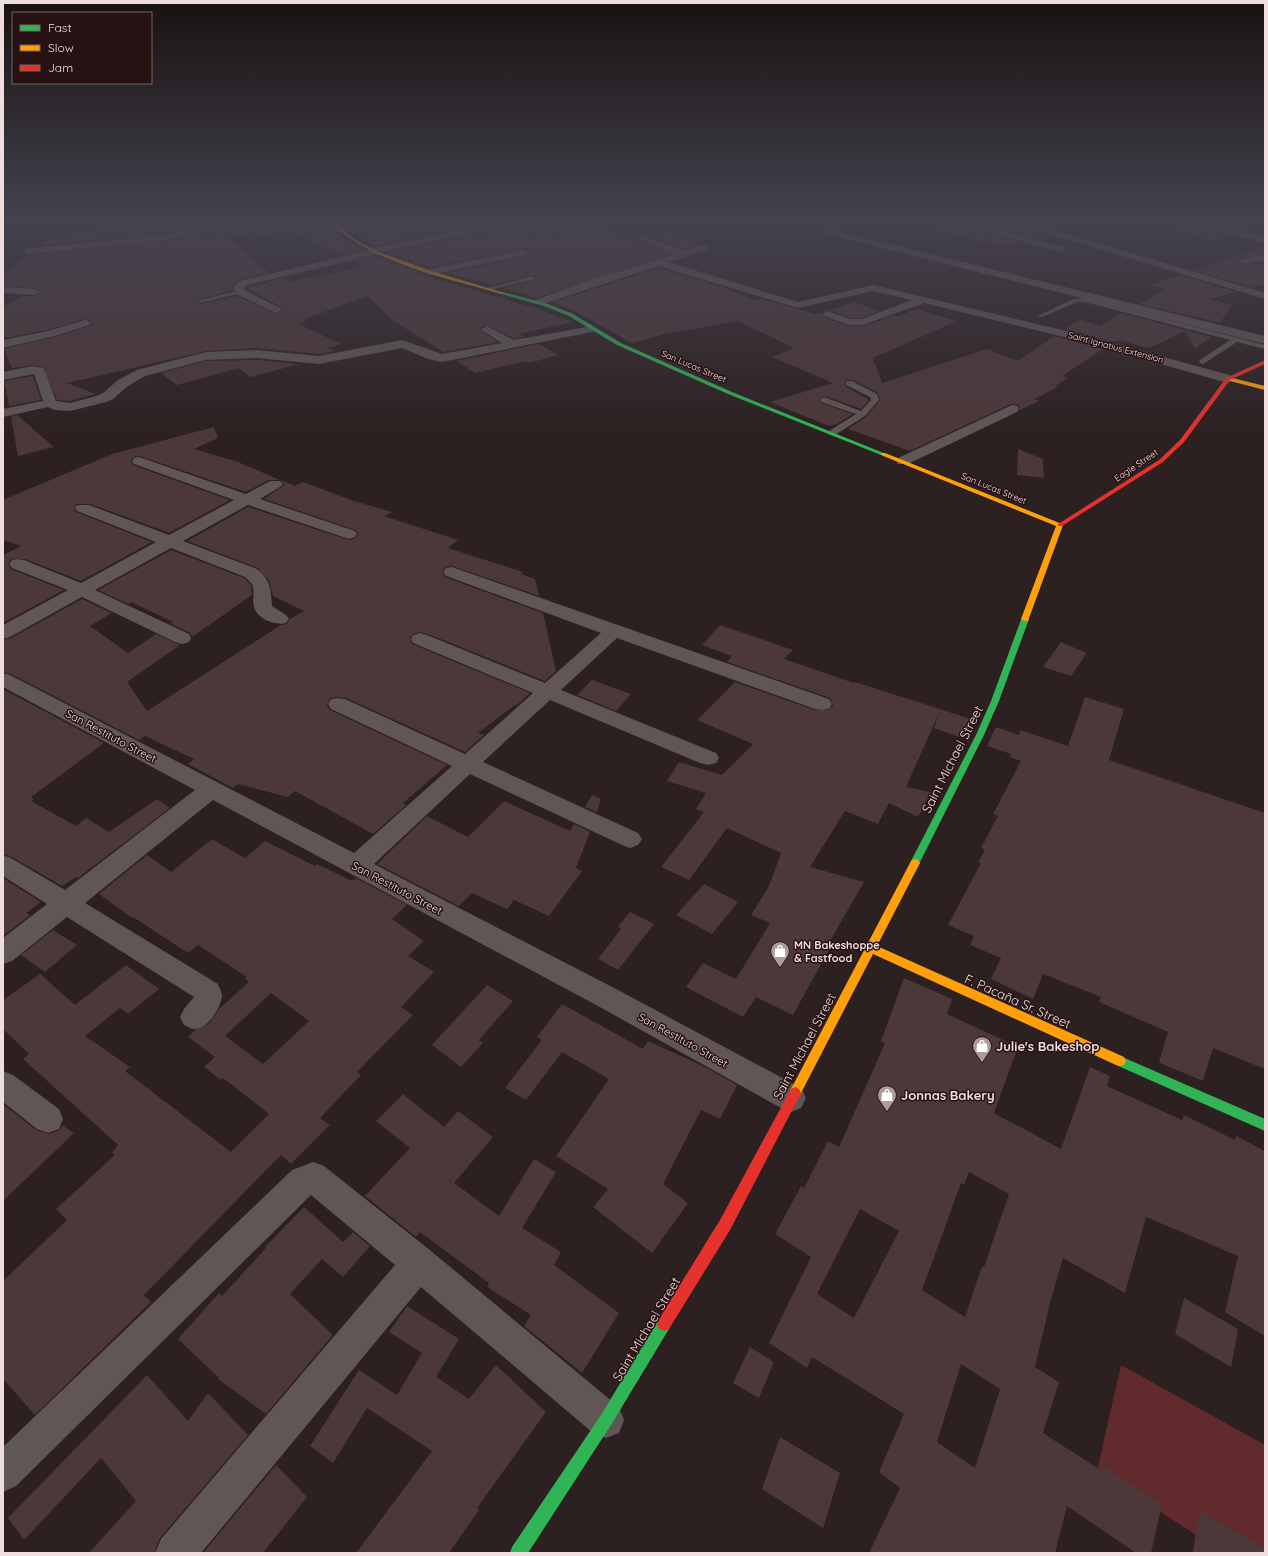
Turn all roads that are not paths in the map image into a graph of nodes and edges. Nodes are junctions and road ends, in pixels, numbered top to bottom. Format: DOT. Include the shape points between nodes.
graph roads {
  1 [pos="13,291"];
  2 [pos="499,291"];
  3 [pos="571,291"];
  4 [pos="751,291"];
  5 [pos="861,291"];
  6 [pos="884,291"];
  7 [pos="1064,291"];
  8 [pos="1248,291"];
  9 [pos="36,292"];
  10 [pos="240,292"];
  11 [pos="1265,296"];
  12 [pos="923,300"];
  13 [pos="200,301"];
  14 [pos="540,302"];
  15 [pos="276,310"];
  16 [pos="828,314"];
  17 [pos="1040,316"];
  18 [pos="85,323"];
  19 [pos="487,329"];
  20 [pos="592,329"];
  21 [pos="1236,339"];
  22 [pos="1265,340"];
  23 [pos="3,344"];
  24 [pos="512,344"];
  25 [pos="1265,347"];
  26 [pos="1203,362"];
  27 [pos="1265,362"];
  28 [pos="3,376"];
  29 [pos="1228,379"];
  30 [pos="849,383"];
  31 [pos="1265,388"];
  32 [pos="824,400"];
  33 [pos="50,403"];
  34 [pos="1012,409"];
  35 [pos="3,413"];
  36 [pos="862,414"];
  37 [pos="832,433"];
  38 [pos="138,461"];
  39 [pos="903,461"];
  40 [pos="275,484"];
  41 [pos="246,500"];
  42 [pos="84,508"];
  43 [pos="1060,525"];
  44 [pos="349,534"];
  45 [pos="172,542"];
  46 [pos="18,564"];
  47 [pos="452,572"];
  48 [pos="82,590"];
  49 [pos="280,619"];
  50 [pos="614,631"];
  51 [pos="3,633"];
  52 [pos="182,638"];
  53 [pos="420,639"];
  54 [pos="3,679"];
  55 [pos="548,692"];
  56 [pos="338,704"];
  57 [pos="822,704"];
  58 [pos="708,758"];
  59 [pos="467,765"];
  60 [pos="212,789"];
  61 [pos="630,840"];
  62 [pos="3,864"];
  63 [pos="356,866"];
  64 [pos="66,903"];
  65 [pos="871,948"];
  66 [pos="3,953"];
  67 [pos="194,1017"];
  68 [pos="3,1084"];
  69 [pos="791,1098"];
  70 [pos="48,1119"];
  71 [pos="1265,1125"];
  72 [pos="419,1263"];
  73 [pos="606,1420"];
  74 [pos="3,1473"];
  75 [pos="522,1551"];
  76 [pos="175,1553"];
  1 -- 9 [label="street"];
  2 -- 14 [label="street, San Lucas Street"];
  3 -- 14 [label="street"];
  4 -- 5 [label="street, Saint Ignatius Extension" via="798,305"];
  6 -- 12 [label="street, Saint Ignatius Extension"];
  7 -- 22 [label="street"];
  8 -- 11 [label="street"];
  10 -- 13 [label="lane"];
  10 -- 15 [label="street"];
  12 -- 16 [label="street" via="863,322 849,322"];
  12 -- 29 [label="street, Saint Ignatius Extension" via="1071,334"];
  14 -- 20 [label="street, San Lucas Street" via="571,315"];
  17 -- 21 [label="lane" via="1076,300 1085,300"];
  18 -- 23 [label="street" via="51,334"];
  19 -- 24 [label="street"];
  20 -- 24 [label="street"];
  20 -- 37 [label="street, San Lucas Street" via="619,344 730,393"];
  21 -- 25 [label="lane"];
  21 -- 26 [label="lane"];
  24 -- 33 [label="street" via="440,358 434,358 402,344 319,360 257,354 210,355 141,373 100,399 70,407"];
  27 -- 29 [label="street, Eagle Street"];
  28 -- 33 [label="street" via="39,371"];
  29 -- 31 [label="street, Saint Ignatius Extension"];
  29 -- 43 [label="street, Eagle Street" via="1182,441 1161,461"];
  30 -- 36 [label="lane" via="874,396 873,404"];
  32 -- 36 [label="lane"];
  33 -- 35 [label="street"];
  34 -- 39 [label="street"];
  36 -- 37 [label="lane"];
  37 -- 39 [label="street, San Lucas Street"];
  38 -- 41 [label="street"];
  39 -- 43 [label="street, San Lucas Street"];
  40 -- 41 [label="street"];
  41 -- 44 [label="street"];
  41 -- 45 [label="street"];
  42 -- 45 [label="street"];
  43 -- 65 [label="street, Saint Michael Street" via="986,721"];
  45 -- 48 [label="street"];
  45 -- 49 [label="street" via="259,578 262,584 263,607"];
  46 -- 48 [label="street"];
  47 -- 50 [label="street"];
  48 -- 51 [label="street"];
  48 -- 52 [label="street"];
  50 -- 55 [label="street"];
  50 -- 57 [label="street"];
  53 -- 55 [label="street"];
  54 -- 60 [label="street, San Restituto Street"];
  55 -- 58 [label="street"];
  55 -- 59 [label="street"];
  56 -- 59 [label="street"];
  59 -- 61 [label="street"];
  59 -- 63 [label="street"];
  60 -- 63 [label="street, San Restituto Street"];
  60 -- 64 [label="street"];
  62 -- 64 [label="street"];
  63 -- 69 [label="street, San Restituto Street" via="608,998"];
  64 -- 66 [label="street"];
  64 -- 67 [label="street" via="208,992 202,1010"];
  65 -- 69 [label="street, Saint Michael Street"];
  65 -- 71 [label="street, F. Pacaña Sr. Street"];
  68 -- 70 [label="street"];
  69 -- 73 [label="street, Saint Michael Street" via="724,1225"];
  72 -- 73 [label="street"];
  72 -- 74 [label="street" via="316,1179 309,1178"];
  72 -- 76 [label="street"];
  73 -- 75 [label="street, Saint Michael Street"];
}
